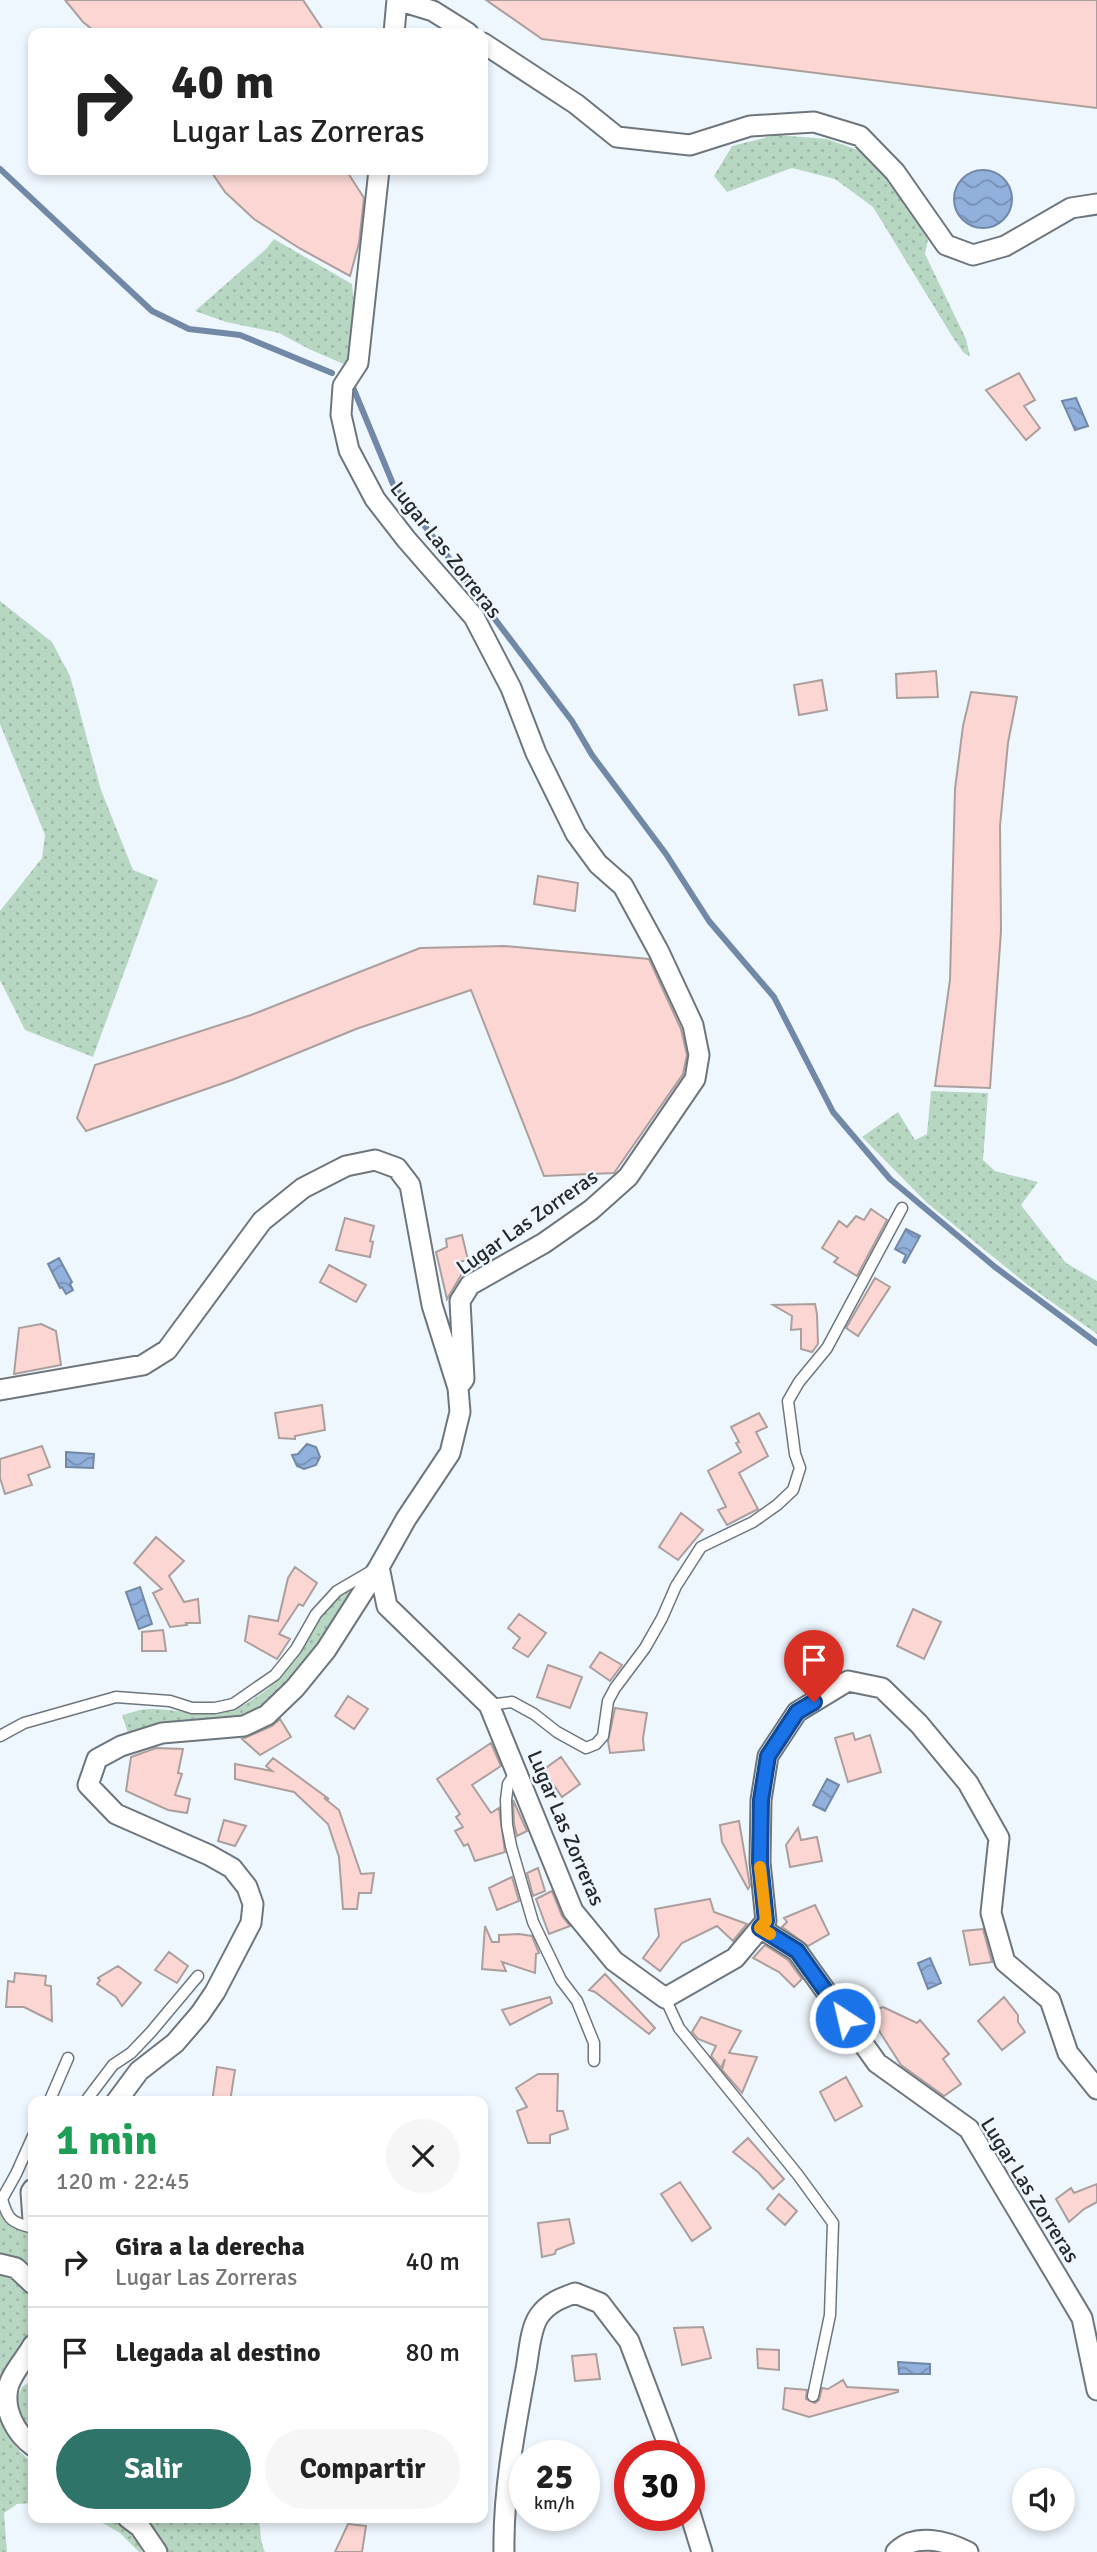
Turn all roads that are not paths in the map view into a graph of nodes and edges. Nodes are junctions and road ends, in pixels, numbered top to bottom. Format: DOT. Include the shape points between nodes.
graph roads {
  1 [pos="394,28"];
  2 [pos="460,28"];
  3 [pos="488,46"];
  4 [pos="378,175"];
  5 [pos="1097,204"];
  6 [pos="902,1208"];
  7 [pos="458,1388"];
  8 [pos="0,1390"];
  9 [pos="380,1567"];
  10 [pos="489,1705"];
  11 [pos="0,1737"];
  12 [pos="516,1772"];
  13 [pos="760,1928"];
  14 [pos="198,1976"];
  15 [pos="665,1998"];
  16 [pos="68,2058"];
  17 [pos="594,2061"];
  18 [pos="1097,2090"];
  19 [pos="52,2096"];
  20 [pos="90,2096"];
  21 [pos="120,2096"];
  22 [pos="28,2147"];
  23 [pos="28,2161"];
  24 [pos="16,2174"];
  25 [pos="28,2227"];
  26 [pos="0,2264"];
  27 [pos="28,2280"];
  28 [pos="28,2353"];
  29 [pos="28,2377"];
  30 [pos="8,2387"];
  31 [pos="1097,2390"];
  32 [pos="813,2396"];
  33 [pos="28,2440"];
  34 [pos="665,2440"];
  35 [pos="135,2523"];
  36 [pos="696,2531"];
  37 [pos="157,2552"];
  38 [pos="503,2552"];
  39 [pos="702,2552"];
  40 [pos="896,2552"];
  41 [pos="968,2552"];
  1 -- 2 [label="street" via="397,0 433,11"];
  3 -- 5 [label="street" via="617,137 690,145 750,126 814,122 860,136 895,172 946,245 973,255 1005,246 1071,208"];
  4 -- 7 [label="street, Lugar Las Zorreras" via="358,363 344,386 341,415 349,450 374,499 474,617 576,834 598,864 623,886 659,951 693,1025 699,1055 695,1079 628,1177 544,1243 470,1285 460,1301 464,1379"];
  6 -- 10 [label="lane" via="827,1348 788,1401 800,1468 793,1490 753,1522 701,1547 645,1648 608,1701 603,1736 586,1748 512,1703"];
  7 -- 8 [label="street, Lugar Las Zorreras" via="432,1305 411,1185 397,1168 375,1160 346,1166 303,1188 262,1221 167,1350 143,1365"];
  7 -- 9 [label="street" via="460,1412 450,1453"];
  9 -- 10 [label="street, Lugar Las Zorreras" via="387,1606"];
  9 -- 11 [label="lane" via="337,1591 275,1675 233,1703 192,1708 170,1701 116,1697 24,1723"];
  9 -- 21 [label="street" via="326,1650 268,1715 244,1726 162,1733 97,1759 88,1785 116,1814 232,1868 253,1904 251,1923 200,2014 175,2043 139,2071"];
  10 -- 12 [label="street, Lugar Las Zorreras"];
  12 -- 15 [label="street, Lugar Las Zorreras" via="573,1912 614,1961"];
  12 -- 17 [label="lane" via="506,1800 512,1846 533,1922 561,1980 577,2000 594,2043"];
  13 -- 15 [label="street" via="735,1958"];
  13 -- 18 [label="street" via="766,1921 760,1862 761,1800 768,1756 797,1712 848,1681 882,1688 968,1783 999,1838 991,1913 1005,1962 1050,2000 1068,2053"];
  13 -- 31 [label="street, Lugar Las Zorreras" via="797,1951 877,2063 969,2129 1082,2318"];
  14 -- 20 [label="lane"];
  15 -- 32 [label="lane" via="679,2028 833,2223 830,2315"];
  16 -- 19 [label="lane"];
  22 -- 24 [label="lane"];
  23 -- 24 [label="lane"];
  24 -- 25 [label="lane" via="2,2199 6,2215"];
  26 -- 27 [label="street"];
  28 -- 30 [label="street"];
  29 -- 30 [label="street"];
  30 -- 33 [label="street" via="8,2408"];
  34 -- 38 [label="street" via="629,2342 600,2303 575,2293 555,2300 538,2317 531,2339 510,2462"];
  35 -- 37 [label="street"];
  36 -- 39 [label="street"];
  40 -- 41 [label="street" via="927,2540 952,2543"];
}
